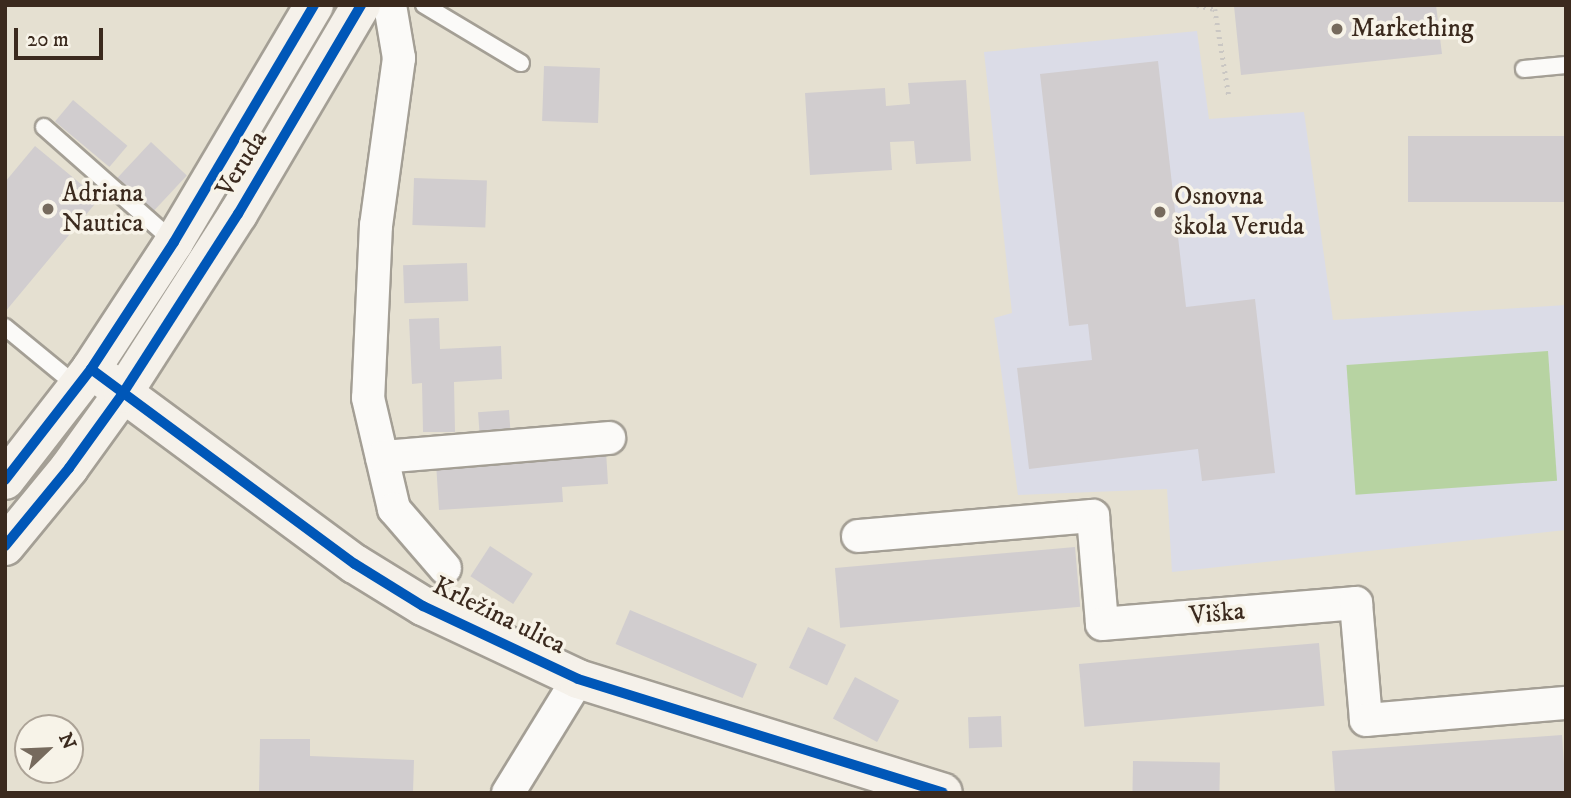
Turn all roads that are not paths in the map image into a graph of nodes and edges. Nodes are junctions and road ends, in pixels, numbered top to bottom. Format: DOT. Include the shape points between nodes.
graph roads {
  1 [pos="314,5"];
  2 [pos="424,5"];
  3 [pos="386,6"];
  4 [pos="521,62"];
  5 [pos="1566,65"];
  6 [pos="1524,69"];
  7 [pos="44,127"];
  8 [pos="174,242"];
  9 [pos="5,327"];
  10 [pos="84,378"];
  11 [pos="123,393"];
  12 [pos="608,438"];
  13 [pos="382,457"];
  14 [pos="5,480"];
  15 [pos="858,536"];
  16 [pos="5,546"];
  17 [pos="445,568"];
  18 [pos="578,679"];
  19 [pos="1566,704"];
  20 [pos="508,793"];
  21 [pos="943,793"];
  1 -- 8 [label="main road, Veruda"];
  2 -- 4 [label="lane"];
  3 -- 11 [label="main road, Veruda" via="238,214"];
  3 -- 13 [label="street, Krležina ulica" via="399,58 376,225 368,398"];
  5 -- 6 [label="lane"];
  7 -- 8 [label="lane"];
  8 -- 10 [label="main road, Veruda"];
  9 -- 10 [label="lane"];
  10 -- 11 [label="main road, Krležina ulica"];
  10 -- 14 [label="main road, Veruda"];
  11 -- 16 [label="main road, Veruda"];
  11 -- 18 [label="main road, Krležina ulica" via="355,565 423,606"];
  12 -- 13 [label="street"];
  13 -- 17 [label="street, Krležina ulica" via="394,509"];
  15 -- 19 [label="street, Viška" via="1093,516 1102,624 1356,603 1366,720"];
  18 -- 20 [label="street, Krležina ulica"];
  18 -- 21 [label="main road, Krležina ulica"];
}
